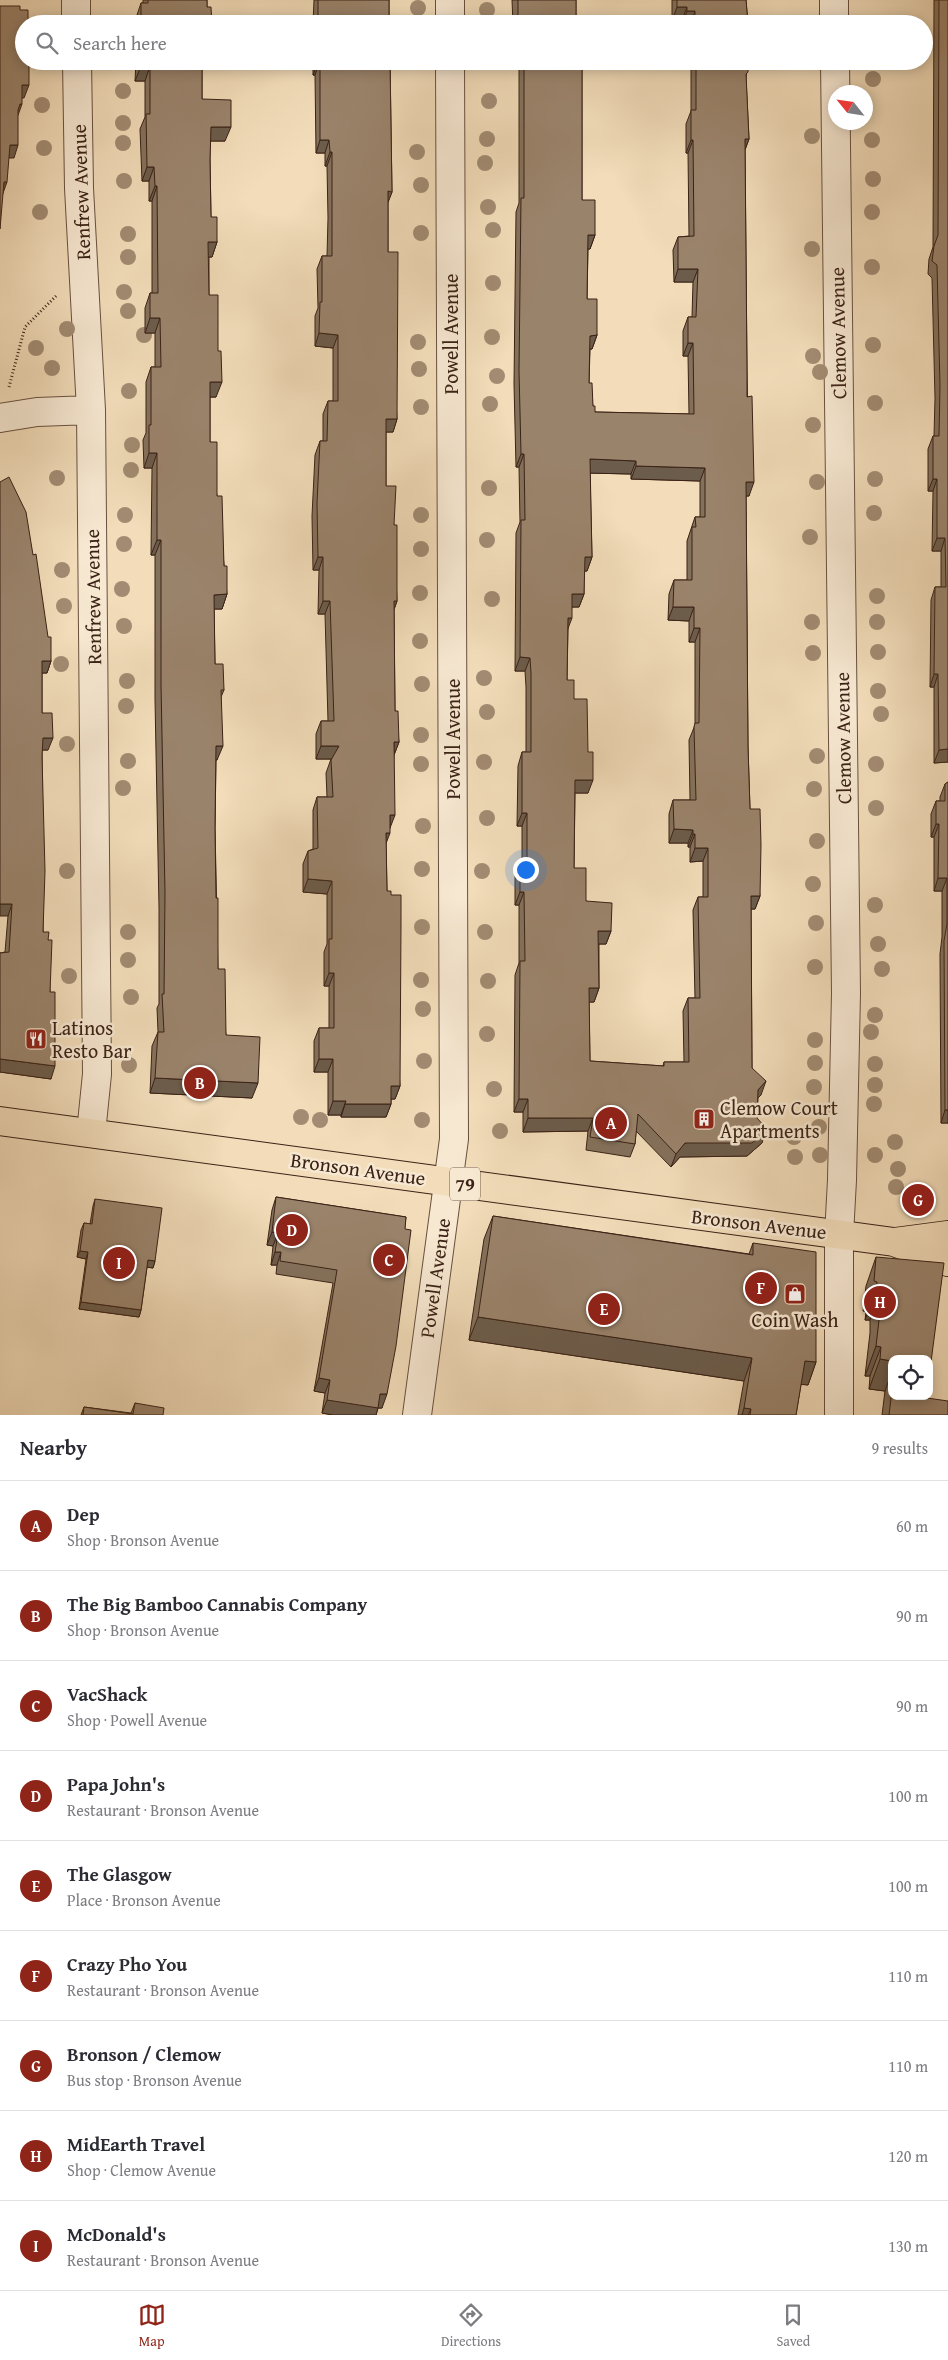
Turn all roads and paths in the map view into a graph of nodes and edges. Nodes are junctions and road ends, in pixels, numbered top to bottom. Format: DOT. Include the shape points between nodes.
graph roads {
  1 [pos="76,0"];
  2 [pos="450,0"];
  3 [pos="834,0"];
  4 [pos="76,15"];
  5 [pos="450,15"];
  6 [pos="834,15"];
  7 [pos="77,70"];
  8 [pos="450,70"];
  9 [pos="835,70"];
  10 [pos="61,291"];
  11 [pos="3,406"];
  12 [pos="91,410"];
  13 [pos="0,1121"];
  14 [pos="91,1133"];
  15 [pos="448,1181"];
  16 [pos="838,1235"];
  17 [pos="948,1235"];
  18 [pos="894,1242"];
  19 [pos="948,1262"];
  20 [pos="417,1415"];
  21 [pos="839,1415"];
  1 -- 4 [label="street"];
  2 -- 5 [label="street"];
  3 -- 6 [label="street"];
  7 -- 12 [label="street, Renfrew Avenue" via="79,188"];
  8 -- 15 [label="street, Powell Avenue" via="454,1139"];
  9 -- 16 [label="street, Clemow Avenue" via="846,993"];
  10 -- 11 [label="path" via="25,327"];
  11 -- 12 [label="street" via="37,412"];
  12 -- 14 [label="street, Renfrew Avenue" via="97,1074"];
  13 -- 14 [label="main road, Bronson Avenue / 79"];
  14 -- 15 [label="main road, Bronson Avenue / 79"];
  15 -- 16 [label="main road, Bronson Avenue / 79"];
  15 -- 20 [label="street, Powell Avenue"];
  16 -- 18 [label="main road, Bronson Avenue / 79"];
  16 -- 21 [label="street, Clemow Avenue"];
  17 -- 18 [label="main road, Bronson Avenue / 79"];
  18 -- 19 [label="main road, Bronson Avenue / 79"];
}
